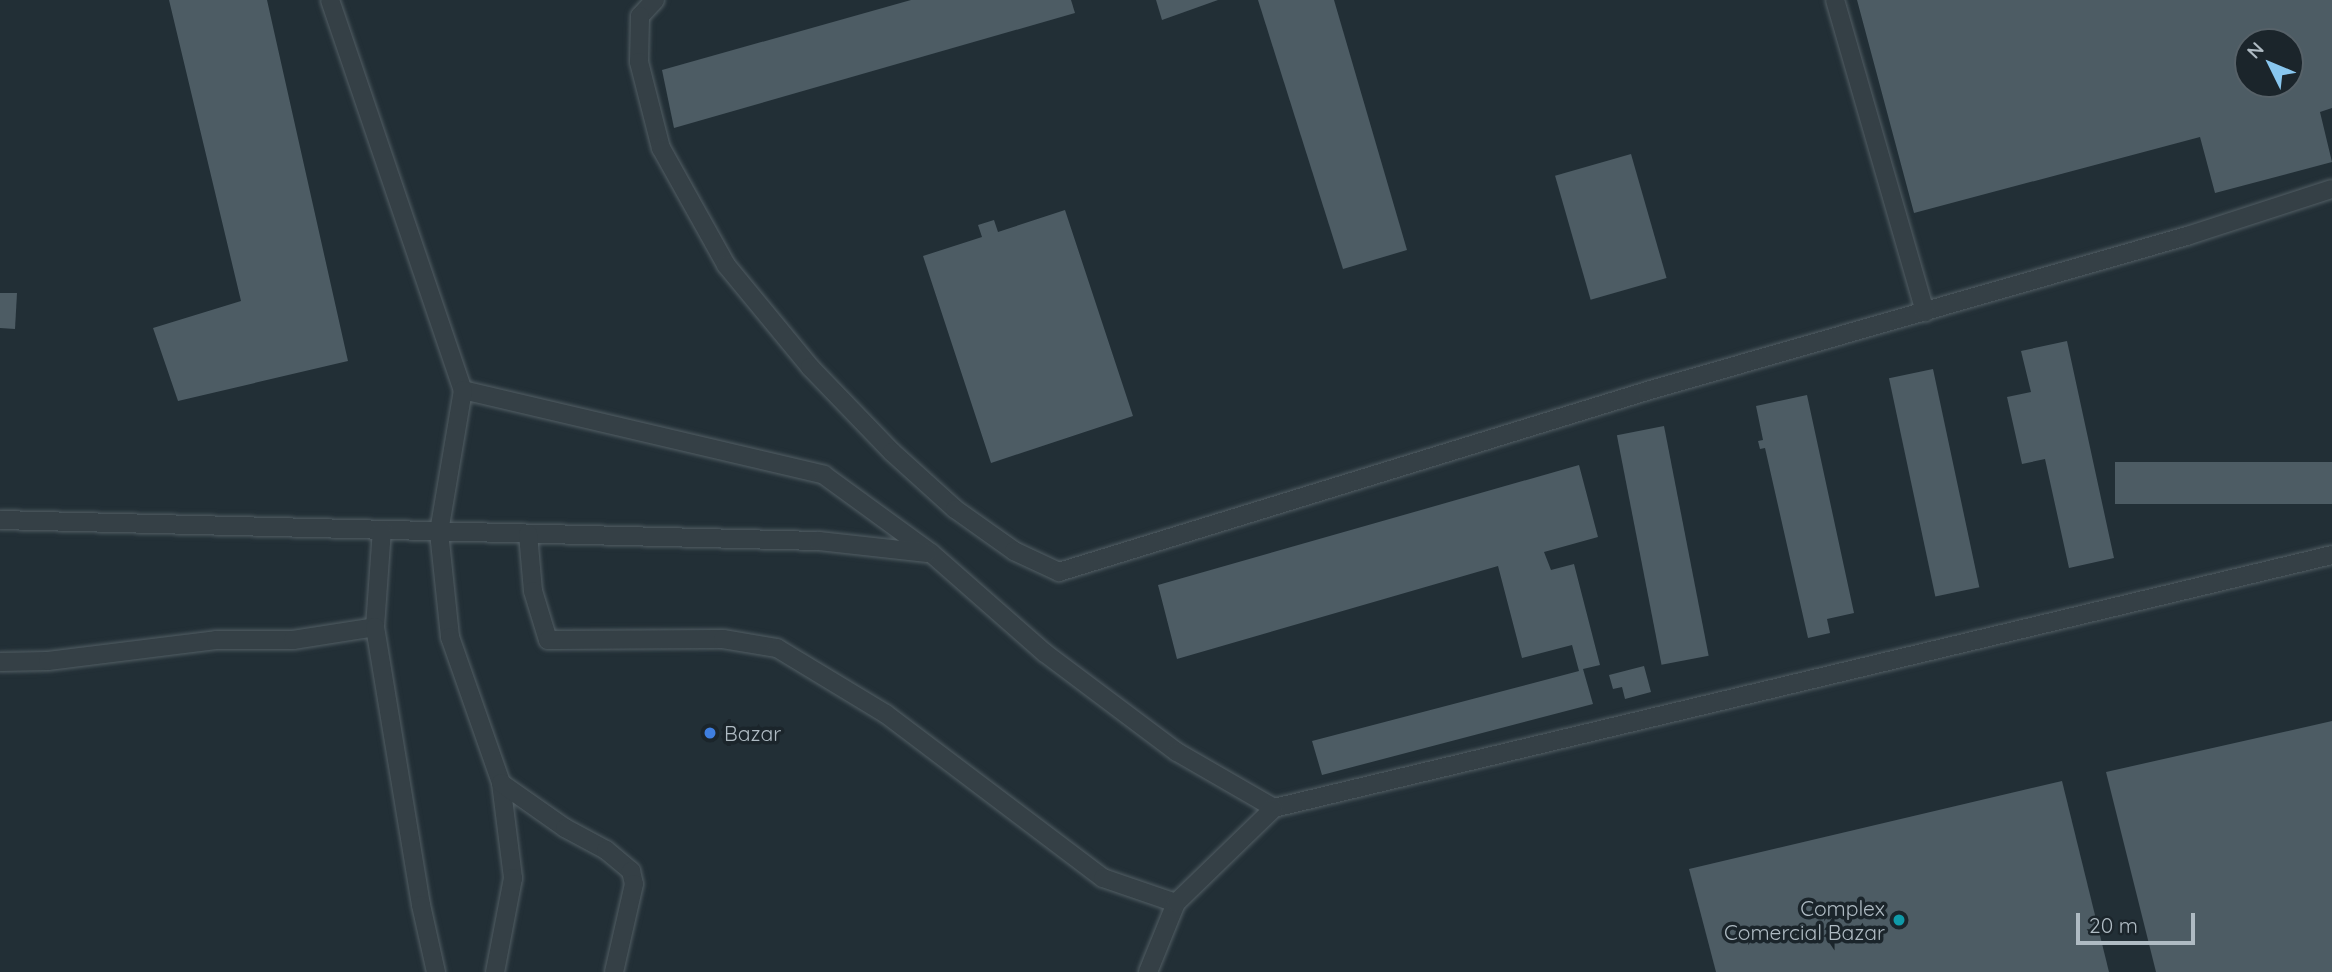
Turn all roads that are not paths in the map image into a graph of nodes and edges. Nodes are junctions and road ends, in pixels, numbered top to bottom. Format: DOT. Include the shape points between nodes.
graph roads {
  1 [pos="330,0"];
  2 [pos="655,0"];
  3 [pos="1835,0"];
  4 [pos="2332,189"];
  5 [pos="1925,312"];
  6 [pos="463,390"];
  7 [pos="0,520"];
  8 [pos="382,530"];
  9 [pos="439,532"];
  10 [pos="528,534"];
  11 [pos="931,553"];
  12 [pos="2332,555"];
  13 [pos="374,627"];
  14 [pos="0,662"];
  15 [pos="501,783"];
  16 [pos="1274,808"];
  17 [pos="1176,903"];
  18 [pos="436,972"];
  19 [pos="495,972"];
  20 [pos="614,972"];
  21 [pos="1148,972"];
  1 -- 6 [label="lane"];
  2 -- 5 [label="lane" via="640,16 639,62 661,148 726,265 810,367 901,460 974,523 1014,551 1059,572 1647,391"];
  3 -- 5 [label="lane"];
  4 -- 5 [label="lane"];
  6 -- 9 [label="lane"];
  6 -- 11 [label="lane" via="824,475"];
  7 -- 8 [label="lane"];
  8 -- 9 [label="lane"];
  8 -- 13 [label="lane"];
  9 -- 10 [label="lane"];
  9 -- 15 [label="lane" via="450,636"];
  10 -- 11 [label="lane" via="819,541"];
  10 -- 17 [label="lane" via="533,591 548,640 723,639 776,648 886,714 1103,878"];
  11 -- 16 [label="lane" via="1045,653 1177,752"];
  12 -- 16 [label="lane"];
  13 -- 14 [label="lane" via="293,640 216,640 48,661"];
  13 -- 18 [label="lane"];
  15 -- 19 [label="lane" via="513,878"];
  15 -- 20 [label="lane" via="565,828 606,849 631,872 634,884"];
  16 -- 17 [label="lane"];
  17 -- 21 [label="lane"];
}
